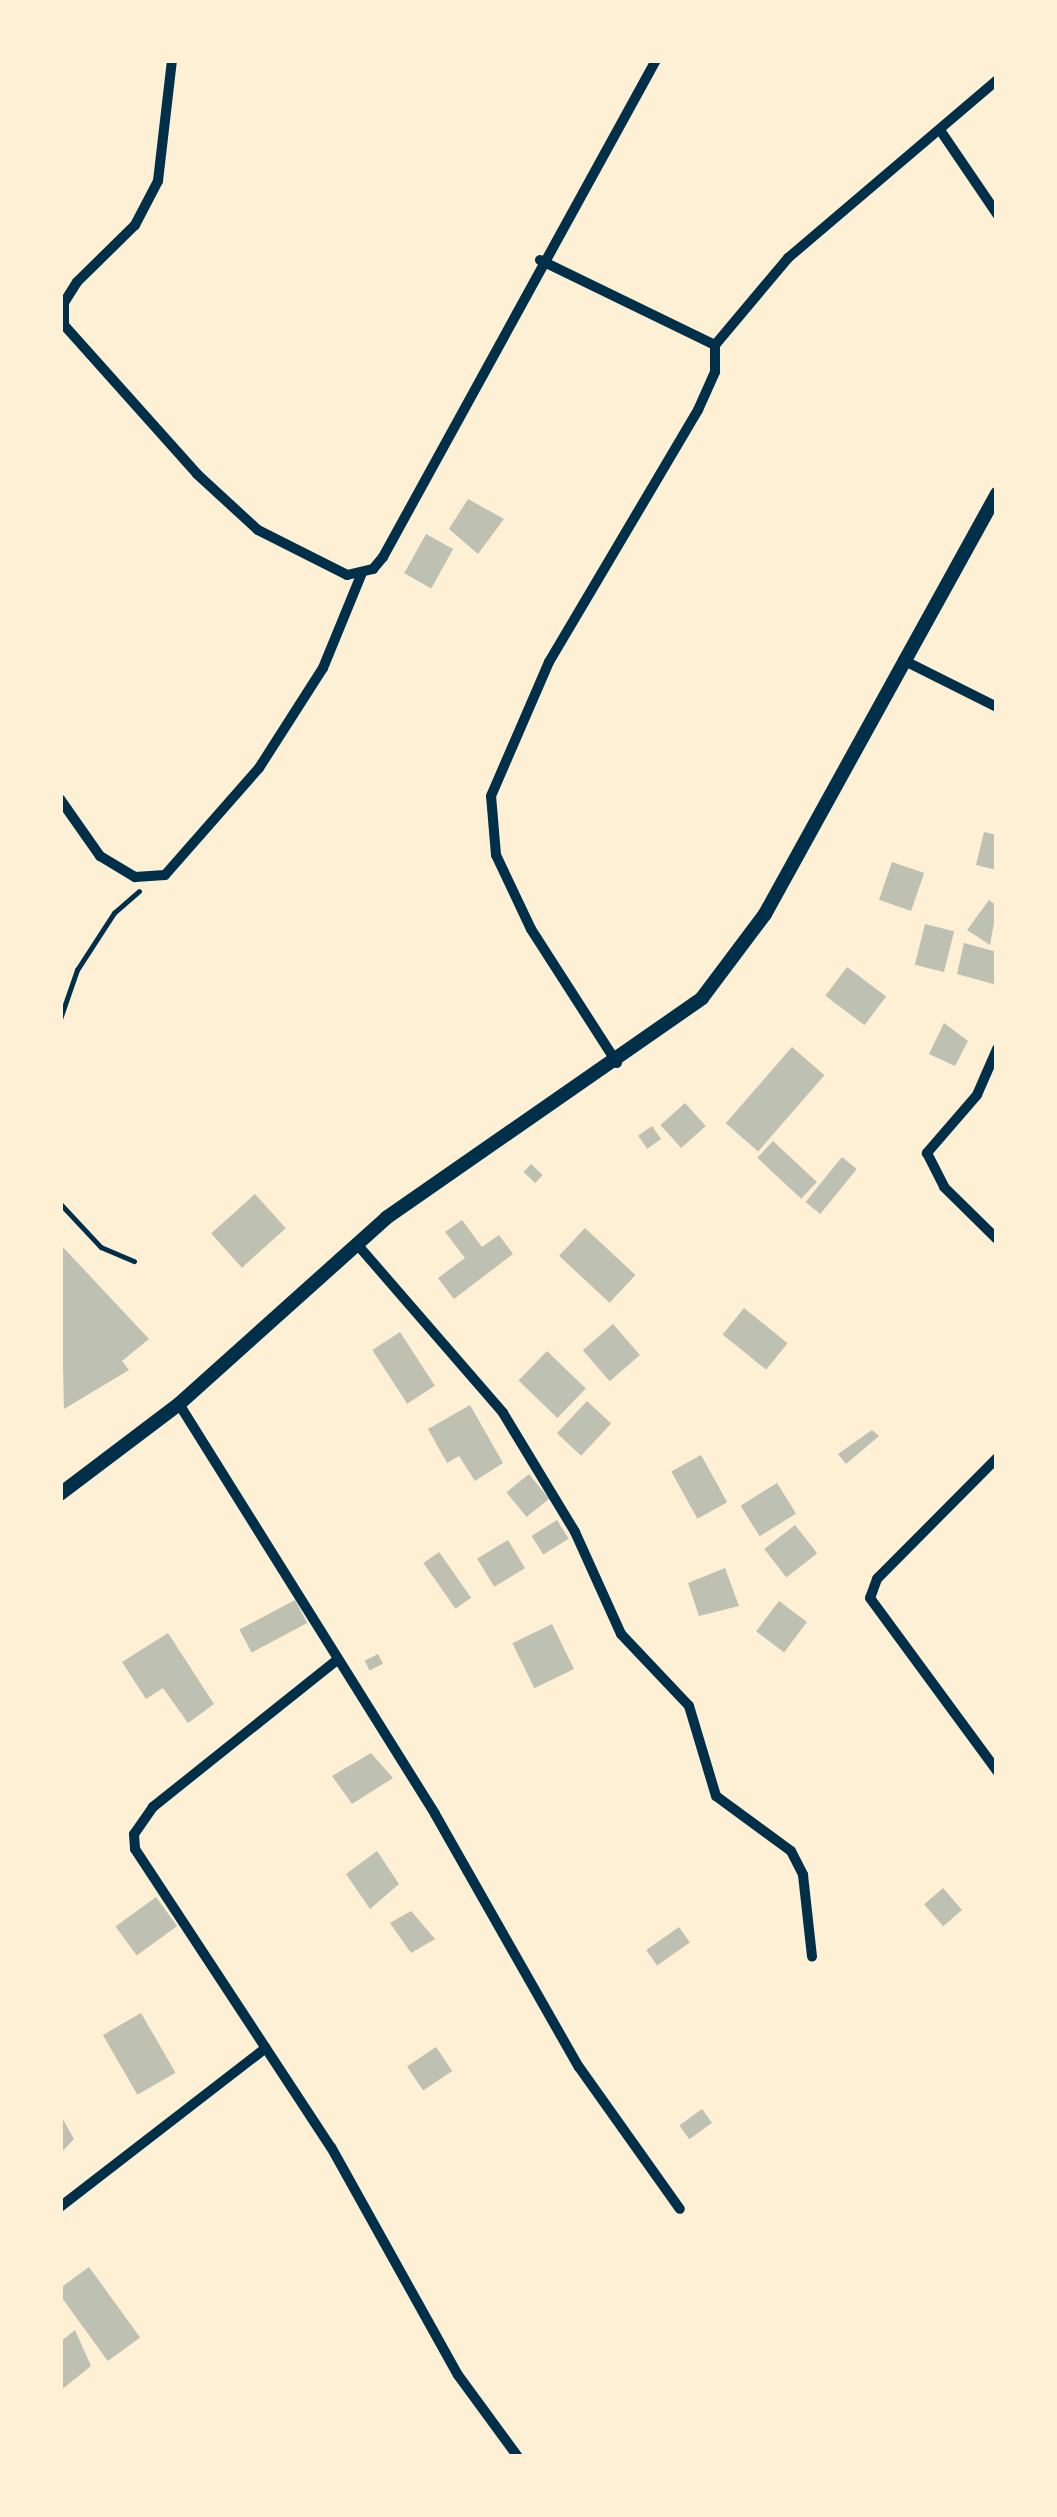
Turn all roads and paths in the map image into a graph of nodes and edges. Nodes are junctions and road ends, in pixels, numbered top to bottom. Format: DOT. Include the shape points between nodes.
graph roads {
  1 [pos="172,60"];
  2 [pos="656,60"];
  3 [pos="997,80"];
  4 [pos="940,130"];
  5 [pos="997,214"];
  6 [pos="540,260"];
  7 [pos="715,345"];
  8 [pos="997,494"];
  9 [pos="362,573"];
  10 [pos="903,660"];
  11 [pos="997,707"];
  12 [pos="60,799"];
  13 [pos="153,880"];
  14 [pos="62,1008"];
  15 [pos="60,1019"];
  16 [pos="997,1049"];
  17 [pos="617,1063"];
  18 [pos="60,1203"];
  19 [pos="997,1239"];
  20 [pos="356,1243"];
  21 [pos="134,1261"];
  22 [pos="179,1404"];
  23 [pos="997,1458"];
  24 [pos="60,1494"];
  25 [pos="337,1660"];
  26 [pos="997,1772"];
  27 [pos="812,1957"];
  28 [pos="266,2048"];
  29 [pos="60,2207"];
  30 [pos="680,2209"];
  31 [pos="518,2457"];
  1 -- 9 [label="street" via="158,181 135,225 64,303 64,325 196,474 258,530 327,570"];
  2 -- 6 [label="street"];
  3 -- 4 [label="street"];
  4 -- 5 [label="street"];
  4 -- 7 [label="street" via="788,258"];
  6 -- 7 [label="street"];
  6 -- 9 [label="street" via="383,557"];
  7 -- 17 [label="street" via="704,399 549,662 491,796 496,856 531,929"];
  8 -- 10 [label="street"];
  9 -- 13 [label="street" via="322,668 259,768 172,869"];
  10 -- 11 [label="street"];
  10 -- 17 [label="street" via="734,961 702,998"];
  12 -- 13 [label="street" via="100,856"];
  13 -- 14 [label="path" via="114,913"];
  14 -- 15 [label="path"];
  16 -- 19 [label="street" via="977,1095 927,1154 944,1186"];
  17 -- 20 [label="street"];
  18 -- 21 [label="path" via="101,1247"];
  20 -- 22 [label="street"];
  20 -- 27 [label="street" via="503,1413 575,1532 621,1634 689,1706 716,1796 791,1851 802,1875"];
  22 -- 24 [label="street"];
  22 -- 25 [label="street"];
  23 -- 26 [label="street" via="878,1579 870,1598"];
  25 -- 28 [label="street" via="153,1807 134,1834 170,1906"];
  25 -- 30 [label="street" via="579,2067"];
  28 -- 29 [label="street"];
  28 -- 31 [label="street" via="458,2375"];
}
